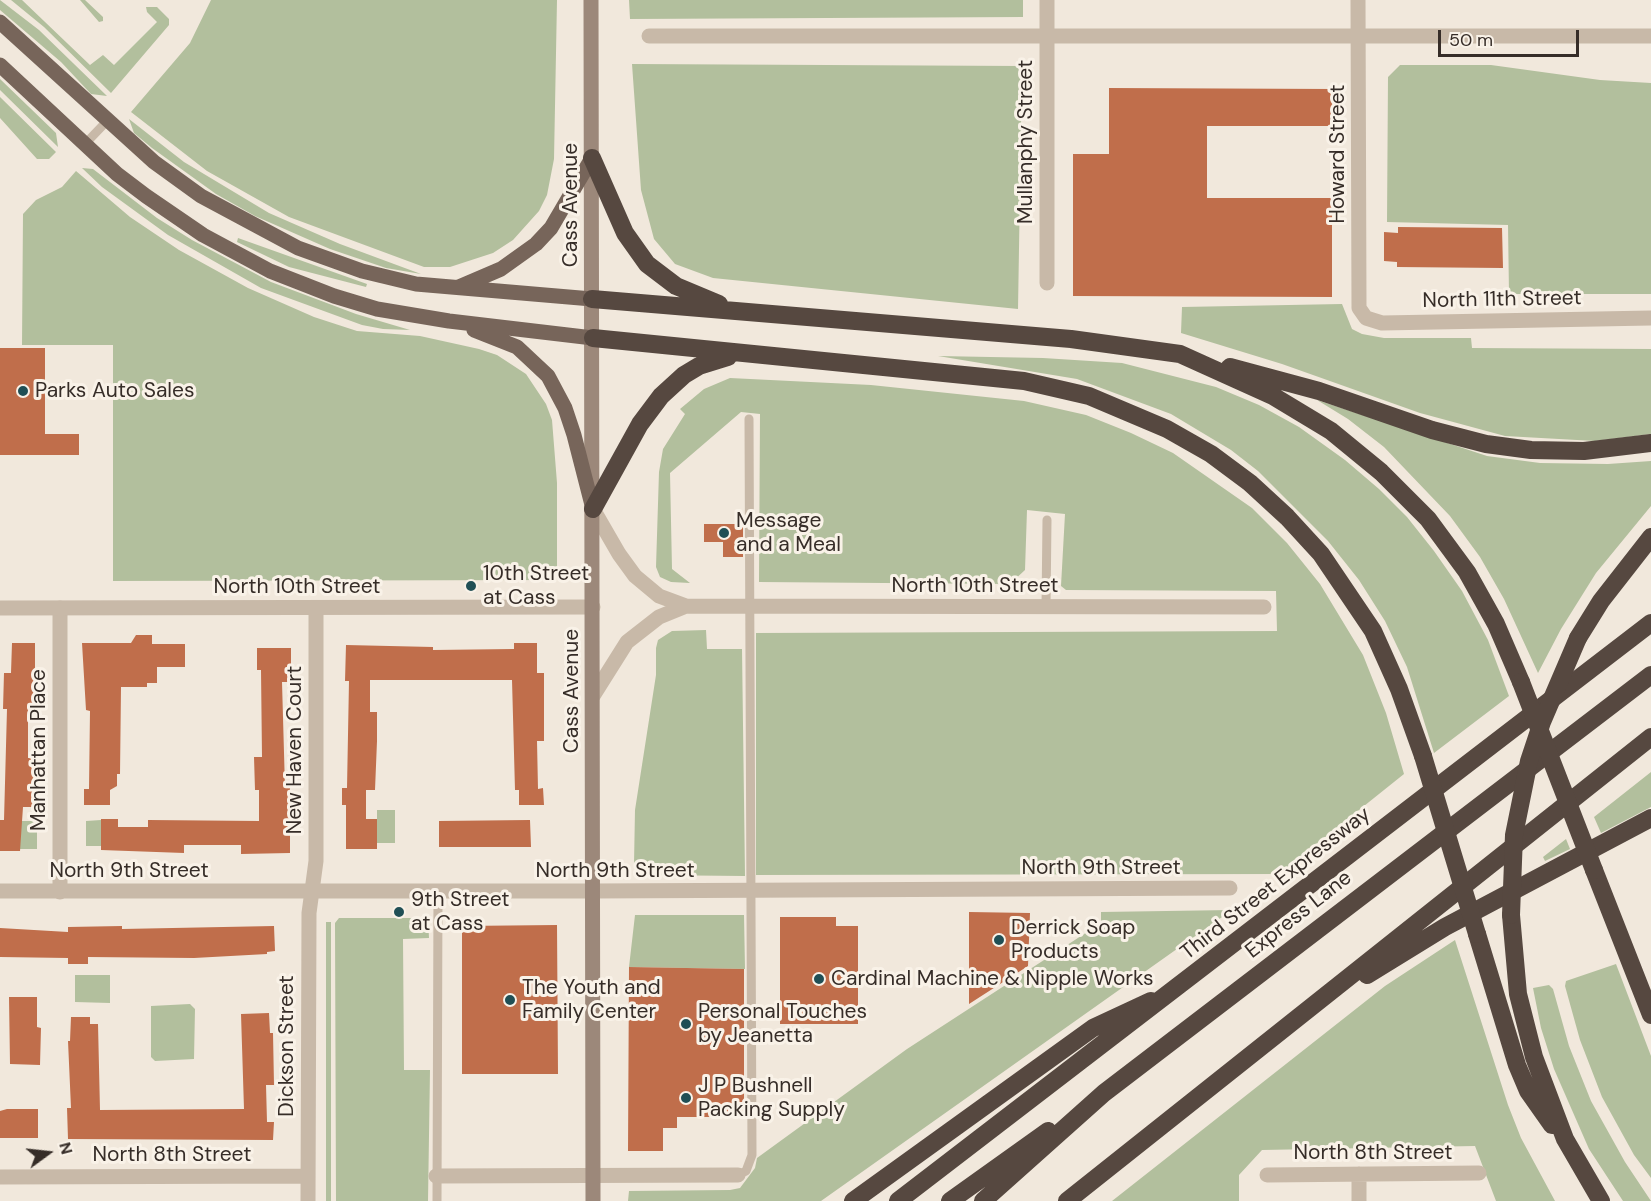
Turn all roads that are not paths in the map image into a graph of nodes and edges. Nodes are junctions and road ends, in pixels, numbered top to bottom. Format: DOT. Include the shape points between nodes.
graph roads {
  1 [pos="591,0"];
  2 [pos="1047,0"];
  3 [pos="1358,0"];
  4 [pos="0,22"];
  5 [pos="649,36"];
  6 [pos="1047,36"];
  7 [pos="1651,36"];
  8 [pos="1358,38"];
  9 [pos="0,65"];
  10 [pos="107,121"];
  11 [pos="85,144"];
  12 [pos="592,158"];
  13 [pos="1047,283"];
  14 [pos="457,288"];
  15 [pos="592,298"];
  16 [pos="1359,308"];
  17 [pos="743,312"];
  18 [pos="1651,318"];
  19 [pos="449,321"];
  20 [pos="593,338"];
  21 [pos="742,354"];
  22 [pos="1180,354"];
  23 [pos="749,418"];
  24 [pos="1651,443"];
  25 [pos="593,509"];
  26 [pos="1047,520"];
  27 [pos="1651,537"];
  28 [pos="686,606"];
  29 [pos="750,606"];
  30 [pos="593,607"];
  31 [pos="1046,607"];
  32 [pos="1264,607"];
  33 [pos="0,608"];
  34 [pos="60,608"];
  35 [pos="316,608"];
  36 [pos="1651,623"];
  37 [pos="1651,675"];
  38 [pos="593,696"];
  39 [pos="1651,737"];
  40 [pos="1651,818"];
  41 [pos="1230,888"];
  42 [pos="0,891"];
  43 [pos="438,891"];
  44 [pos="594,891"];
  45 [pos="60,892"];
  46 [pos="312,892"];
  47 [pos="751,892"];
  48 [pos="1170,994"];
  49 [pos="1651,1015"];
  50 [pos="1292,1023"];
  51 [pos="1104,1092"];
  52 [pos="1565,1139"];
  53 [pos="1479,1173"];
  54 [pos="1359,1174"];
  55 [pos="738,1175"];
  56 [pos="1267,1175"];
  57 [pos="308,1176"];
  58 [pos="436,1176"];
  59 [pos="593,1176"];
  60 [pos="0,1177"];
  61 [pos="308,1201"];
  62 [pos="437,1201"];
  63 [pos="593,1201"];
  64 [pos="852,1201"];
  65 [pos="898,1201"];
  66 [pos="950,1201"];
  67 [pos="983,1201"];
  68 [pos="1068,1201"];
  69 [pos="1359,1201"];
  70 [pos="1601,1201"];
  1 -- 12 [label="main road, Cass Avenue"];
  2 -- 6 [label="street, Mullanphy Street"];
  3 -- 8 [label="street, Howard Street"];
  4 -- 10 [label="main road"];
  5 -- 6 [label="street"];
  6 -- 8 [label="street"];
  6 -- 13 [label="street, Mullanphy Street"];
  7 -- 8 [label="street"];
  8 -- 16 [label="street, Howard Street"];
  9 -- 11 [label="main road"];
  10 -- 11 [label="lane"];
  10 -- 14 [label="main road" via="201,196 298,248 397,280"];
  11 -- 19 [label="main road" via="176,219 270,271 377,309"];
  12 -- 14 [label="main road" via="551,228 536,244 501,269"];
  12 -- 15 [label="main road, Cass Avenue"];
  12 -- 17 [label="highway" via="620,224 647,264 676,286"];
  14 -- 15 [label="main road"];
  15 -- 17 [label="highway"];
  15 -- 20 [label="main road, Cass Avenue"];
  16 -- 18 [label="street, North 11th Street" via="1366,318 1382,322"];
  17 -- 22 [label="highway" via="1071,339"];
  19 -- 20 [label="main road"];
  19 -- 25 [label="main road" via="517,347 548,376 565,408"];
  20 -- 21 [label="highway"];
  20 -- 25 [label="main road, Cass Avenue"];
  21 -- 25 [label="highway" via="699,366 661,396 640,424"];
  21 -- 52 [label="highway, bridge" via="1041,384 1113,405 1184,438 1263,494 1332,568 1383,652 1423,756 1528,1091"];
  22 -- 24 [label="highway" via="1319,391 1486,444 1584,451"];
  22 -- 49 [label="highway, bridge" via="1273,396 1331,431 1381,472 1428,519 1467,572 1496,624 1521,682"];
  23 -- 29 [label="lane"];
  25 -- 28 [label="street, North 10th Street" via="635,576 659,596"];
  25 -- 30 [label="main road, Cass Avenue"];
  26 -- 31 [label="lane"];
  27 -- 52 [label="highway, bridge" via="1578,638 1529,761 1514,835 1510,915 1515,974 1542,1082"];
  28 -- 29 [label="street, North 10th Street"];
  28 -- 38 [label="street, North 10th Street" via="659,617 627,642"];
  29 -- 31 [label="street, North 10th Street"];
  29 -- 47 [label="lane"];
  30 -- 35 [label="street, North 10th Street"];
  30 -- 38 [label="main road, Cass Avenue"];
  31 -- 32 [label="street, North 10th Street"];
  33 -- 34 [label="street, North 10th Street"];
  34 -- 35 [label="street, North 10th Street"];
  34 -- 45 [label="street, Manhattan Place"];
  35 -- 46 [label="street, New Haven Court" via="316,861"];
  36 -- 48 [label="highway, Third Street Expressway"];
  37 -- 51 [label="highway, Express Lane"];
  38 -- 44 [label="main road, Cass Avenue"];
  39 -- 50 [label="highway"];
  40 -- 50 [label="highway" via="1445,927"];
  41 -- 47 [label="street, North 9th Street"];
  42 -- 45 [label="street, North 9th Street"];
  43 -- 44 [label="street, North 9th Street"];
  43 -- 46 [label="street, North 9th Street"];
  43 -- 58 [label="lane"];
  44 -- 47 [label="street, North 9th Street"];
  44 -- 59 [label="main road, Cass Avenue"];
  45 -- 46 [label="street, North 9th Street"];
  46 -- 57 [label="street, Dickson Street"];
  47 -- 55 [label="lane" via="752,1155 746,1171"];
  48 -- 64 [label="highway" via="1093,1028"];
  48 -- 65 [label="highway, Third Street Expressway"];
  50 -- 68 [label="highway"];
  51 -- 66 [label="highway"];
  51 -- 67 [label="highway, Express Lane"];
  52 -- 70 [label="highway"];
  53 -- 54 [label="street, North 8th Street"];
  54 -- 56 [label="street, North 8th Street"];
  54 -- 69 [label="street"];
  55 -- 59 [label="street"];
  57 -- 60 [label="street, North 8th Street"];
  57 -- 61 [label="street, Dickson Street"];
  58 -- 59 [label="street"];
  58 -- 62 [label="lane"];
  59 -- 63 [label="main road, Cass Avenue"];
}
